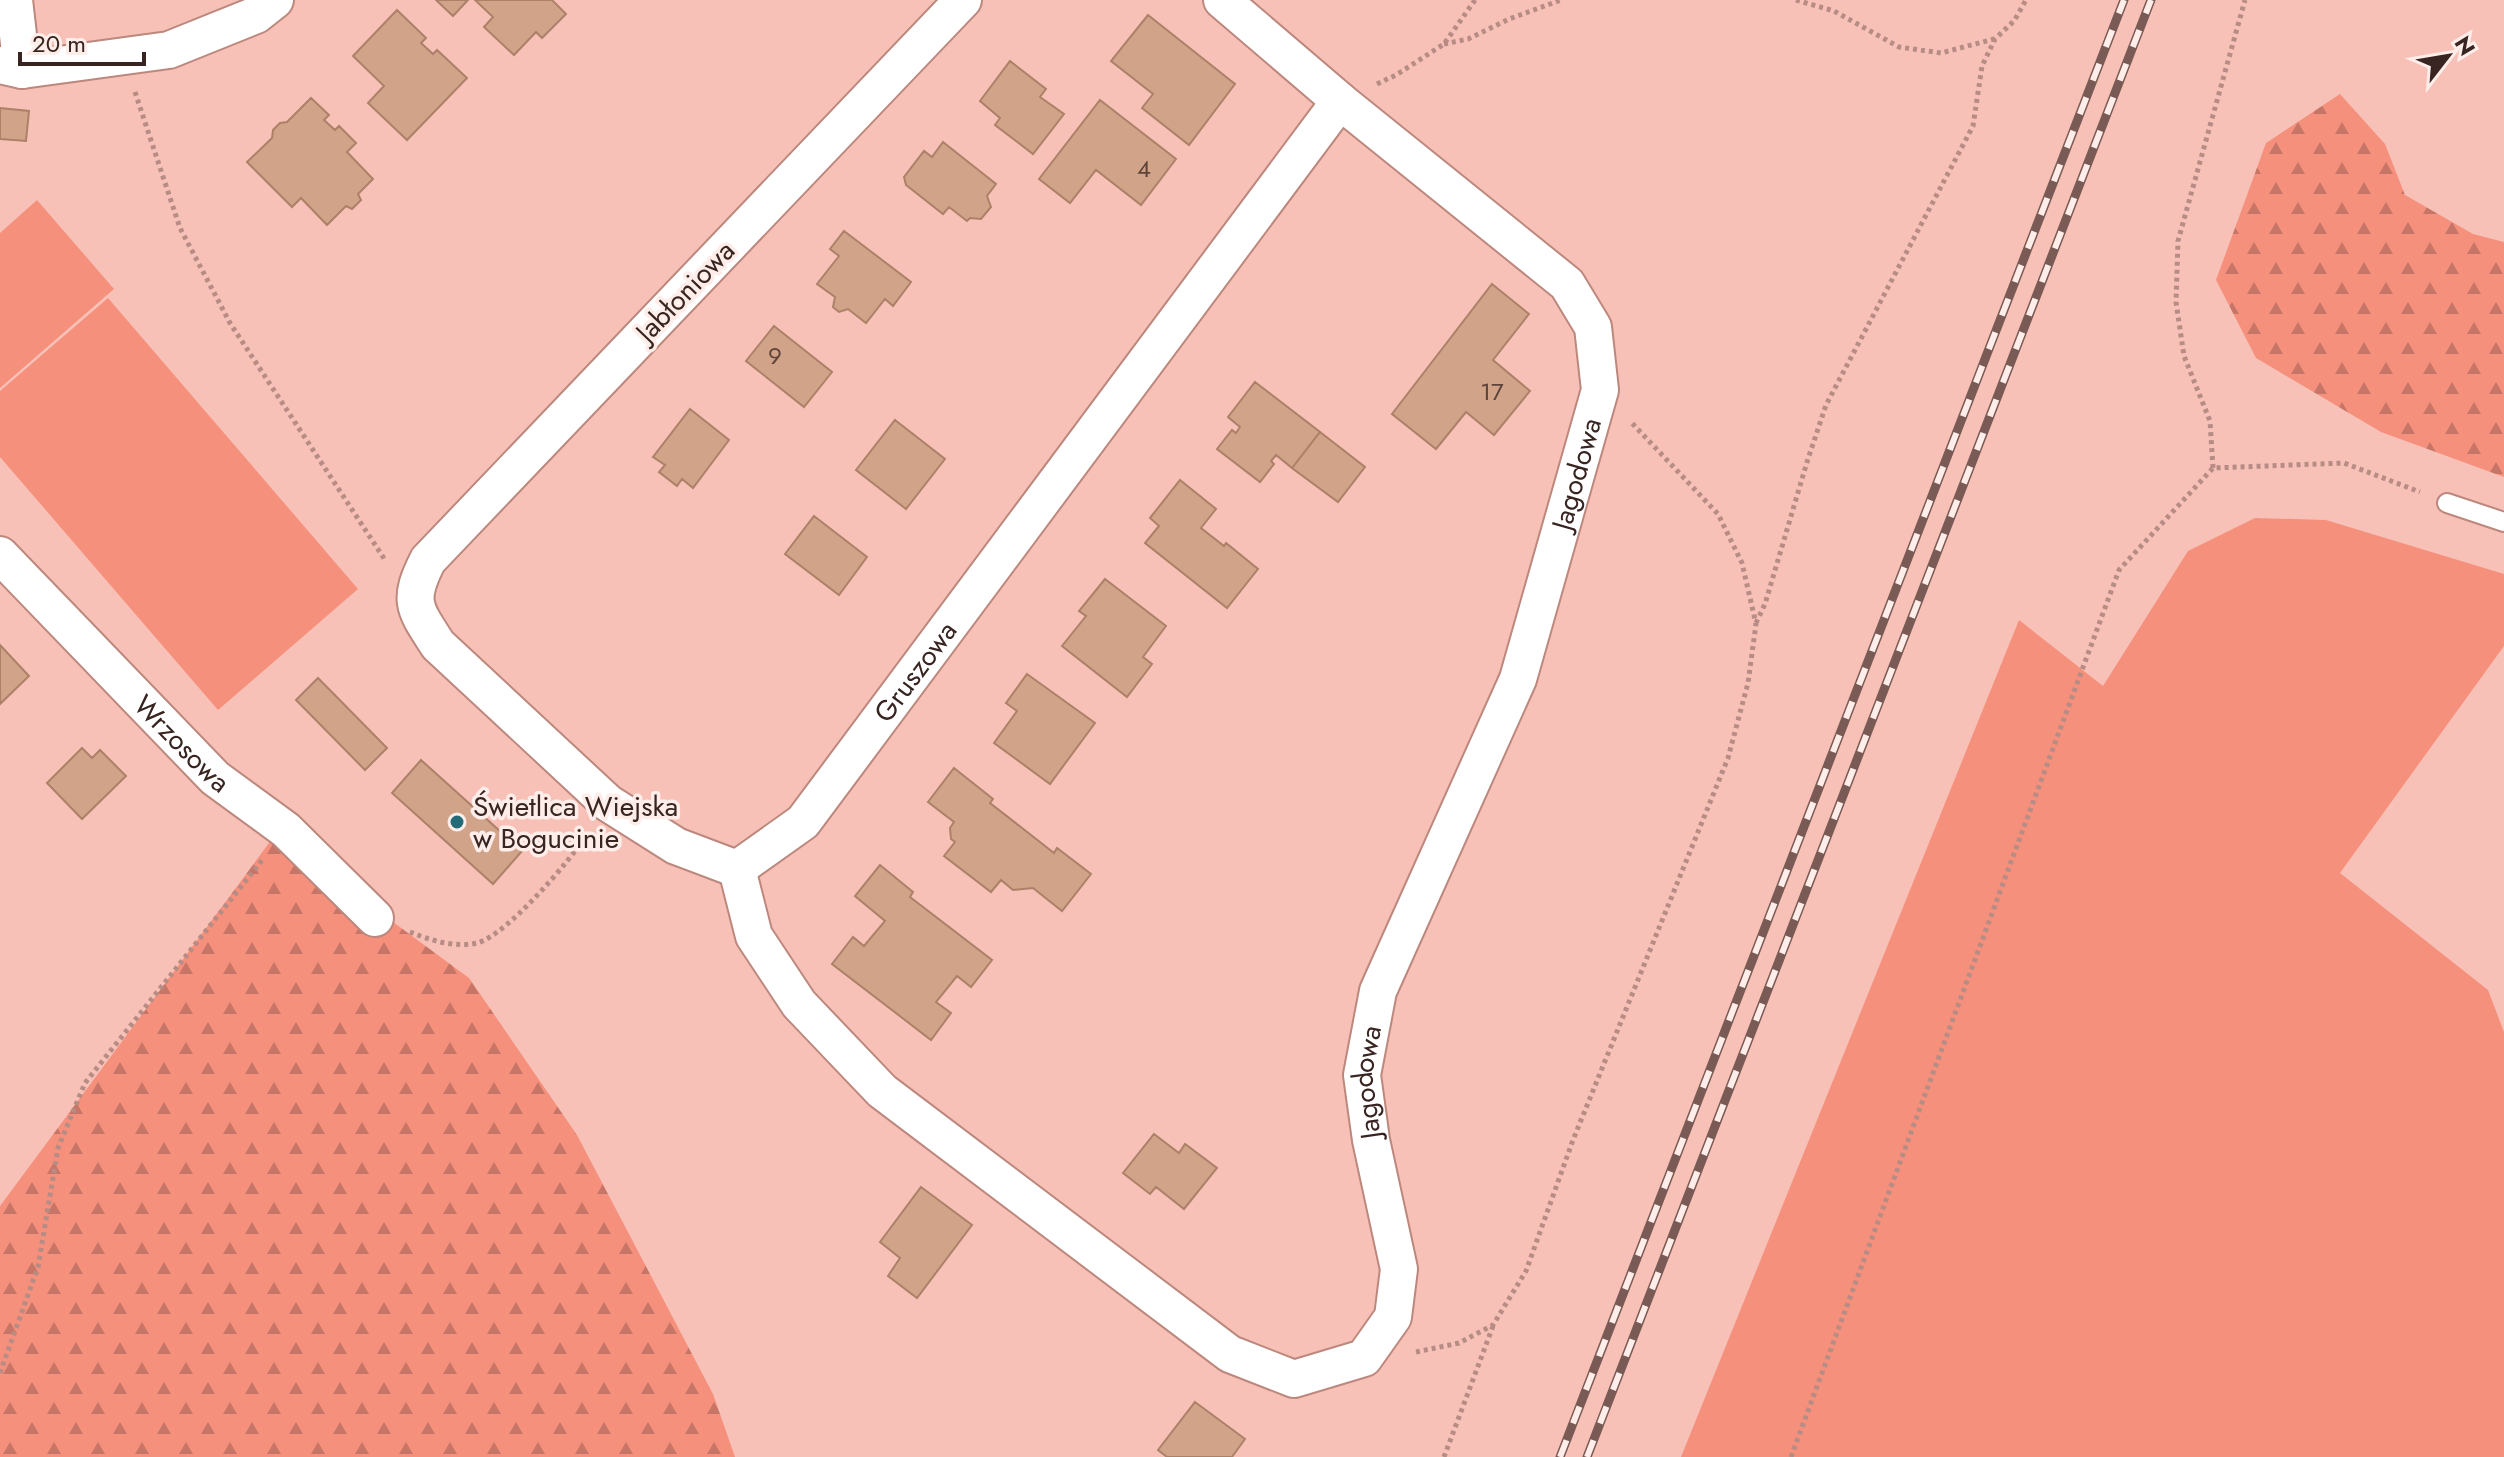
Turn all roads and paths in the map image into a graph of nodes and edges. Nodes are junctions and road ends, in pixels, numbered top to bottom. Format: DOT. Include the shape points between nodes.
graph roads {
  1 [pos="14,0"];
  2 [pos="275,0"];
  3 [pos="963,0"];
  4 [pos="1222,0"];
  5 [pos="1475,0"];
  6 [pos="1561,0"];
  7 [pos="1796,0"];
  8 [pos="2026,0"];
  9 [pos="2245,0"];
  10 [pos="1995,39"];
  11 [pos="1444,44"];
  12 [pos="126,55"];
  13 [pos="11,68"];
  14 [pos="1340,101"];
  15 [pos="1600,390"];
  16 [pos="2213,468"];
  17 [pos="2447,503"];
  18 [pos="2504,522"];
  19 [pos="0,555"];
  20 [pos="414,587"];
  21 [pos="1756,624"];
  22 [pos="608,803"];
  23 [pos="286,830"];
  24 [pos="737,869"];
  25 [pos="375,918"];
  26 [pos="1493,1325"];
  27 [pos="1364,1358"];
  28 [pos="0,1373"];
  29 [pos="1444,1457"];
  30 [pos="1791,1457"];
  1 -- 13 [label="street"];
  2 -- 12 [label="street" via="256,15 169,50"];
  3 -- 20 [label="street, Jabłoniowa" via="428,560"];
  4 -- 14 [label="street, Jagodowa"];
  5 -- 11 [label="path"];
  6 -- 11 [label="path"];
  7 -- 10 [label="path" via="1834,11 1899,47 1941,53"];
  8 -- 10 [label="path"];
  9 -- 16 [label="path" via="2178,241 2176,302 2184,356 2210,421"];
  10 -- 21 [label="path" via="1982,66 1973,126 1826,405"];
  11 -- 14 [label="path" via="1396,75"];
  12 -- 13 [label="street"];
  12 -- 20 [label="path" via="180,228 230,323 396,576"];
  14 -- 15 [label="street, Jagodowa" via="1567,284 1593,327"];
  14 -- 24 [label="street, Gruszowa" via="803,822"];
  15 -- 21 [label="path" via="1718,514 1742,563"];
  15 -- 27 [label="street, Jagodowa" via="1518,679 1378,991 1362,1075 1399,1269 1393,1317"];
  16 -- 17 [label="path" via="2344,463"];
  16 -- 30 [label="path" via="2119,570"];
  17 -- 18 [label="lane"];
  19 -- 23 [label="street, Wrzosowa" via="215,778"];
  20 -- 22 [label="street" via="418,615 438,645"];
  21 -- 26 [label="path" via="1748,683 1728,758 1573,1140 1526,1271"];
  22 -- 24 [label="street" via="676,846"];
  22 -- 25 [label="path" via="580,845 511,922 478,943 437,943"];
  23 -- 25 [label="street, Wrzosowa"];
  23 -- 28 [label="path" via="85,1083 58,1148 38,1267"];
  24 -- 27 [label="street" via="754,936 799,1004 882,1091 1230,1354 1294,1379"];
  26 -- 27 [label="path" via="1459,1343"];
  26 -- 29 [label="path"];
}
